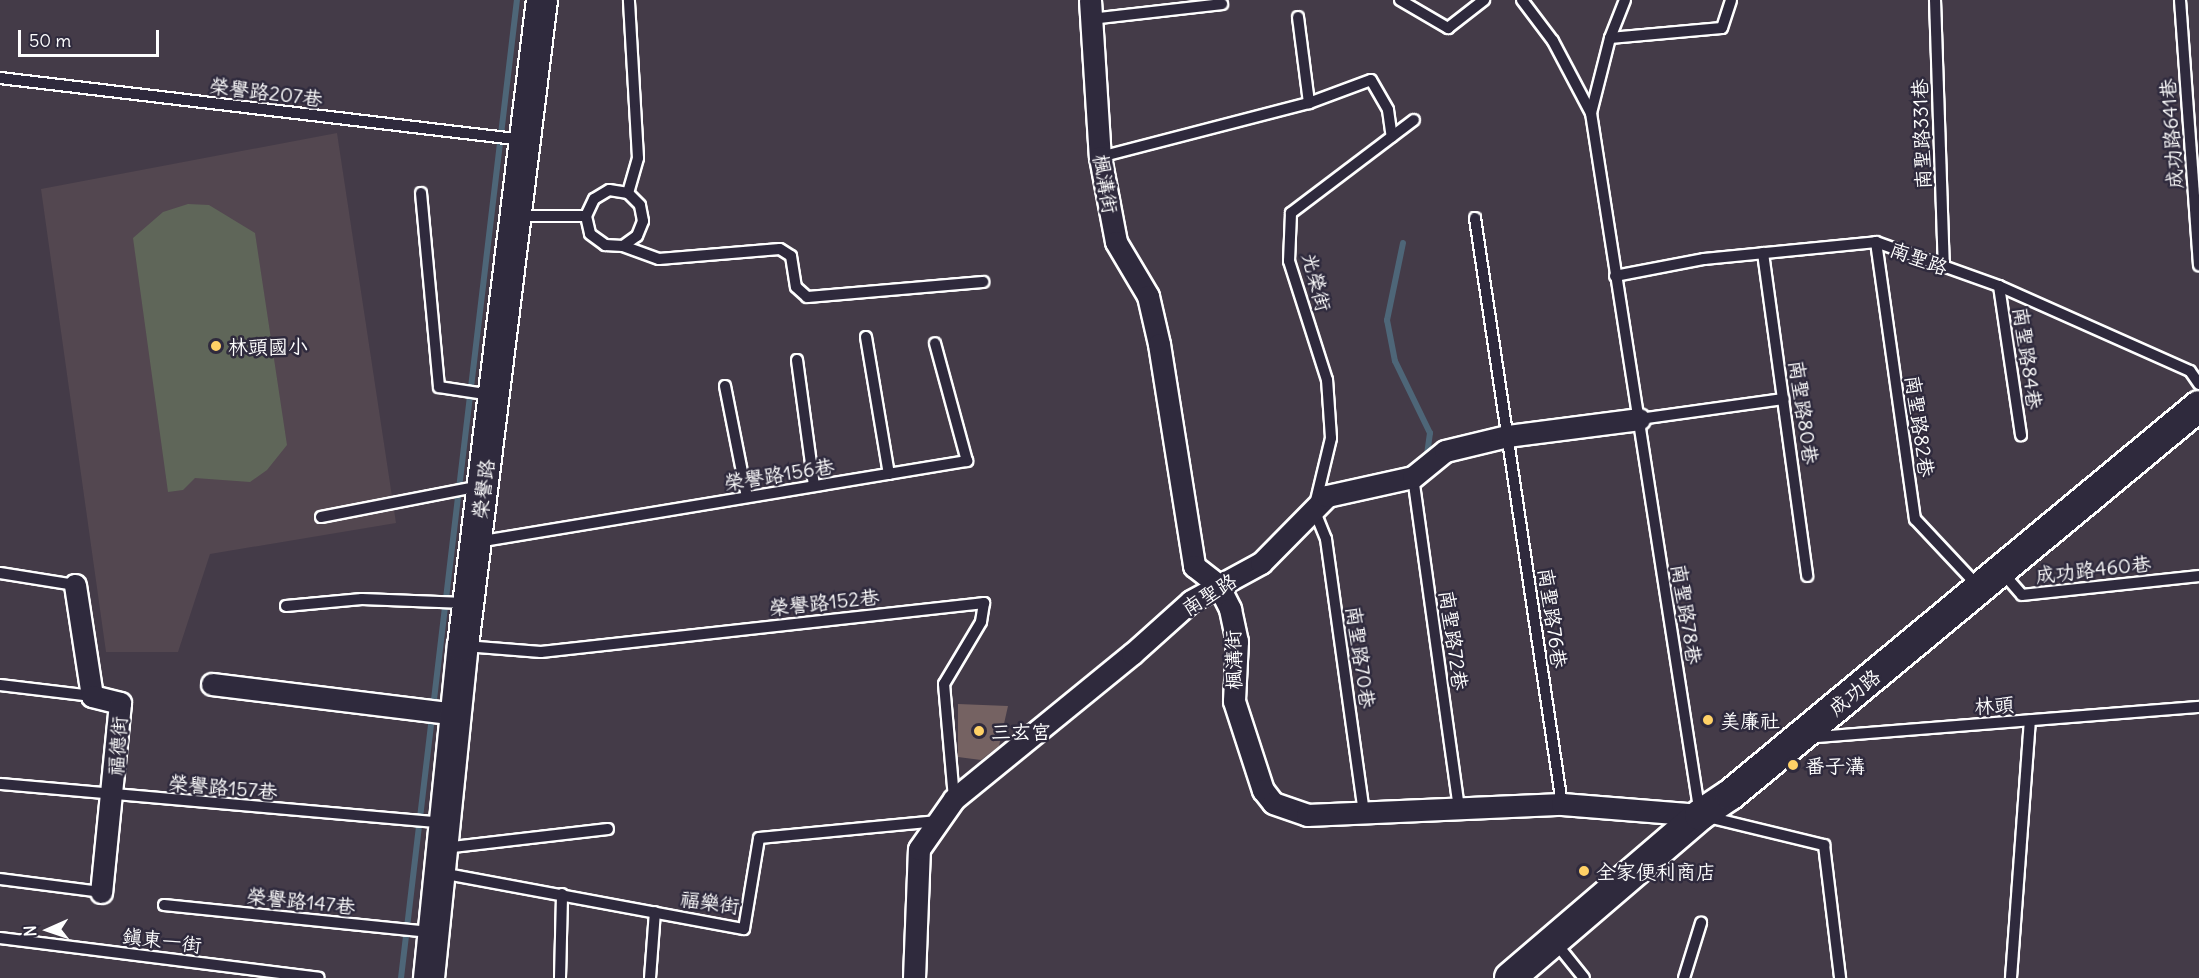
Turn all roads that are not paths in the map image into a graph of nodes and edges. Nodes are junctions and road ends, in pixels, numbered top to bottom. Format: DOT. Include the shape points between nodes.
graph roads {
  1 [pos="542,0"];
  2 [pos="629,0"];
  3 [pos="1401,0"];
  4 [pos="1484,0"];
  5 [pos="1522,0"];
  6 [pos="1625,0"];
  7 [pos="1731,0"];
  8 [pos="1935,0"];
  9 [pos="2180,0"];
  10 [pos="1222,4"];
  11 [pos="1090,10"];
  12 [pos="1298,17"];
  13 [pos="1610,38"];
  14 [pos="0,78"];
  15 [pos="1309,103"];
  16 [pos="1592,113"];
  17 [pos="1414,120"];
  18 [pos="1392,137"];
  19 [pos="527,141"];
  20 [pos="1100,157"];
  21 [pos="421,193"];
  22 [pos="628,193"];
  23 [pos="517,216"];
  24 [pos="586,216"];
  25 [pos="1475,218"];
  26 [pos="1876,242"];
  27 [pos="623,246"];
  28 [pos="1764,253"];
  29 [pos="2199,265"];
  30 [pos="1944,267"];
  31 [pos="1615,276"];
  32 [pos="982,282"];
  33 [pos="1999,286"];
  34 [pos="866,337"];
  35 [pos="935,343"];
  36 [pos="796,360"];
  37 [pos="2199,384"];
  38 [pos="725,386"];
  39 [pos="494,395"];
  40 [pos="1784,399"];
  41 [pos="2199,406"];
  42 [pos="1639,418"];
  43 [pos="2021,435"];
  44 [pos="1507,436"];
  45 [pos="889,474"];
  46 [pos="1413,477"];
  47 [pos="484,485"];
  48 [pos="814,486"];
  49 [pos="747,497"];
  50 [pos="1314,509"];
  51 [pos="321,517"];
  52 [pos="477,542"];
  53 [pos="0,573"];
  54 [pos="1807,576"];
  55 [pos="2199,576"];
  56 [pos="1991,581"];
  57 [pos="75,585"];
  58 [pos="1218,585"];
  59 [pos="468,603"];
  60 [pos="286,606"];
  61 [pos="463,646"];
  62 [pos="212,684"];
  63 [pos="0,685"];
  64 [pos="92,696"];
  65 [pos="2199,707"];
  66 [pos="458,714"];
  67 [pos="2030,721"];
  68 [pos="1792,742"];
  69 [pos="0,784"];
  70 [pos="114,796"];
  71 [pos="954,799"];
  72 [pos="1562,804"];
  73 [pos="1458,809"];
  74 [pos="1364,813"];
  75 [pos="1700,815"];
  76 [pos="939,821"];
  77 [pos="608,829"];
  78 [pos="442,848"];
  79 [pos="0,879"];
  80 [pos="101,892"];
  81 [pos="562,894"];
  82 [pos="164,904"];
  83 [pos="655,912"];
  84 [pos="1701,923"];
  85 [pos="434,932"];
  86 [pos="0,938"];
  87 [pos="1555,942"];
  88 [pos="319,978"];
  89 [pos="429,978"];
  90 [pos="560,978"];
  91 [pos="650,978"];
  92 [pos="914,978"];
  93 [pos="1510,978"];
  94 [pos="1584,978"];
  95 [pos="1684,978"];
  96 [pos="1840,978"];
  97 [pos="2011,978"];
  1 -- 19 [label="street, 榮譽路"];
  2 -- 22 [label="lane" via="638,158"];
  3 -- 4 [label="lane" via="1448,28"];
  5 -- 16 [label="lane" via="1552,41"];
  6 -- 13 [label="lane"];
  7 -- 13 [label="lane" via="1722,28"];
  8 -- 30 [label="lane, 南聖路331巷"];
  9 -- 29 [label="lane, 成功路641巷"];
  10 -- 11 [label="lane"];
  11 -- 20 [label="street, 楓溝街"];
  12 -- 15 [label="lane"];
  13 -- 16 [label="lane"];
  14 -- 19 [label="lane, 榮譽路207巷"];
  15 -- 18 [label="lane" via="1371,80 1388,110"];
  15 -- 20 [label="lane"];
  16 -- 31 [label="lane, 南聖路78巷"];
  17 -- 18 [label="lane, 光榮街"];
  18 -- 50 [label="lane, 光榮街" via="1291,213 1289,261 1327,380 1331,438"];
  19 -- 23 [label="street, 榮譽路"];
  20 -- 58 [label="street, 楓溝街" via="1116,242 1148,296 1194,566"];
  21 -- 39 [label="lane" via="439,387"];
  22 -- 24 [label="lane" via="609,190 594,199"];
  22 -- 27 [label="lane" via="640,204 643,221 637,236"];
  23 -- 24 [label="lane"];
  23 -- 39 [label="street, 榮譽路"];
  24 -- 27 [label="lane" via="590,234 604,245"];
  25 -- 44 [label="lane, 南聖路76巷"];
  26 -- 28 [label="lane, 南聖路"];
  26 -- 30 [label="lane, 南聖路"];
  26 -- 56 [label="lane, 南聖路82巷" via="1915,519"];
  27 -- 32 [label="lane" via="660,259 780,249 791,256 796,287 807,297"];
  28 -- 31 [label="lane, 南聖路" via="1704,259"];
  28 -- 40 [label="lane, 南聖路80巷"];
  30 -- 33 [label="lane, 南聖路"];
  31 -- 42 [label="lane, 南聖路78巷"];
  33 -- 37 [label="lane, 南聖路" via="2190,371"];
  33 -- 43 [label="lane, 南聖路84巷"];
  34 -- 45 [label="lane"];
  35 -- 45 [label="lane, 榮譽路156巷" via="967,461"];
  36 -- 48 [label="lane"];
  38 -- 49 [label="lane"];
  39 -- 47 [label="street, 榮譽路"];
  40 -- 42 [label="lane"];
  40 -- 54 [label="lane, 南聖路80巷"];
  41 -- 56 [label="street, 成功路"];
  42 -- 44 [label="street, 南聖路"];
  42 -- 75 [label="lane, 南聖路78巷"];
  44 -- 46 [label="street, 南聖路" via="1445,451"];
  44 -- 72 [label="lane, 南聖路76巷"];
  45 -- 48 [label="lane, 榮譽路156巷"];
  46 -- 50 [label="street, 南聖路" via="1327,496"];
  46 -- 73 [label="lane, 南聖路72巷"];
  47 -- 51 [label="lane"];
  47 -- 52 [label="street, 榮譽路"];
  48 -- 49 [label="lane, 榮譽路156巷"];
  49 -- 52 [label="lane, 榮譽路156巷"];
  50 -- 58 [label="street, 南聖路" via="1261,563"];
  50 -- 74 [label="lane, 南聖路70巷" via="1326,539"];
  52 -- 59 [label="street, 榮譽路"];
  53 -- 57 [label="lane"];
  55 -- 56 [label="lane, 成功路460巷" via="2022,595"];
  56 -- 68 [label="street, 成功路"];
  57 -- 64 [label="street, 福德街"];
  58 -- 71 [label="street, 南聖路" via="1191,601"];
  58 -- 74 [label="street, 楓溝街" via="1230,609 1237,641 1234,701 1263,790 1273,802 1307,815"];
  59 -- 60 [label="lane" via="362,599"];
  59 -- 61 [label="street, 榮譽路"];
  61 -- 66 [label="street, 榮譽路"];
  61 -- 71 [label="lane, 榮譽路152巷" via="541,652 984,603 981,622 944,684"];
  62 -- 66 [label="street"];
  63 -- 64 [label="lane"];
  64 -- 70 [label="street, 福德街" via="120,703"];
  65 -- 67 [label="lane, 林頭"];
  66 -- 78 [label="street, 榮譽路"];
  67 -- 68 [label="lane, 林頭" via="1831,733"];
  67 -- 97 [label="lane"];
  68 -- 75 [label="street, 成功路"];
  69 -- 70 [label="lane, 榮譽路157巷"];
  70 -- 78 [label="lane, 榮譽路157巷"];
  70 -- 80 [label="street, 福德街"];
  71 -- 76 [label="street, 南聖路"];
  72 -- 73 [label="street, 楓溝街"];
  72 -- 75 [label="street, 楓溝街"];
  73 -- 74 [label="street, 楓溝街"];
  75 -- 87 [label="street, 成功路"];
  75 -- 96 [label="lane" via="1824,845"];
  76 -- 83 [label="lane, 福樂街" via="759,838 744,929"];
  76 -- 92 [label="street, 南聖路" via="919,849"];
  77 -- 78 [label="lane"];
  78 -- 81 [label="lane, 福樂街"];
  78 -- 85 [label="street, 榮譽路"];
  79 -- 80 [label="lane"];
  81 -- 83 [label="lane, 福樂街"];
  81 -- 90 [label="lane"];
  82 -- 85 [label="lane, 榮譽路147巷"];
  83 -- 91 [label="lane"];
  84 -- 95 [label="lane"];
  85 -- 89 [label="street, 榮譽路"];
  86 -- 88 [label="lane, 鎮東一街"];
  87 -- 93 [label="street, 成功路"];
  87 -- 94 [label="lane"];
}
